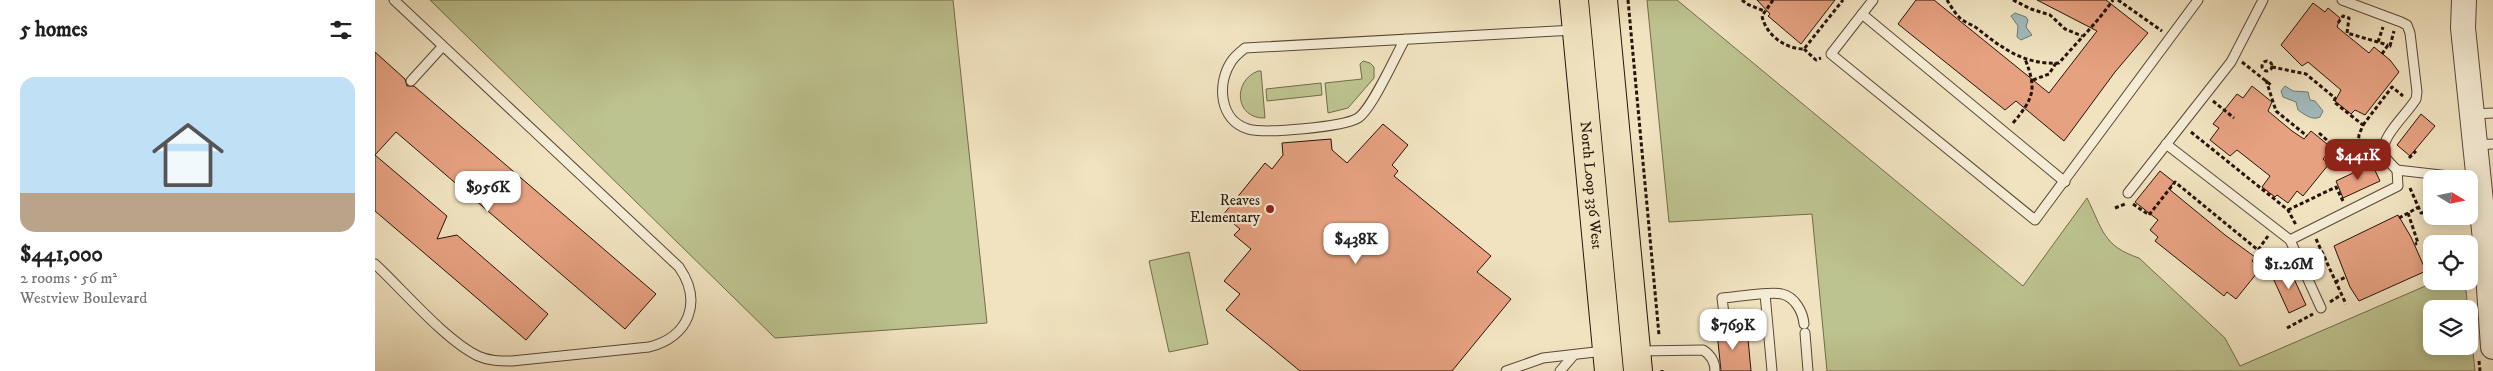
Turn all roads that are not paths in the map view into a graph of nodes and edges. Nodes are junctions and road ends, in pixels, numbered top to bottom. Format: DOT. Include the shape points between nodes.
graph roads {
  1 [pos="394,0"];
  2 [pos="1574,0"];
  3 [pos="1603,0"];
  4 [pos="1873,0"];
  5 [pos="2198,0"];
  6 [pos="2263,0"];
  7 [pos="2342,0"];
  8 [pos="2464,0"];
  9 [pos="1862,14"];
  10 [pos="1577,30"];
  11 [pos="1405,39"];
  12 [pos="442,47"];
  13 [pos="411,81"];
  14 [pos="2483,114"];
  15 [pos="2166,144"];
  16 [pos="2484,144"];
  17 [pos="2397,170"];
  18 [pos="2479,179"];
  19 [pos="2065,182"];
  20 [pos="2128,193"];
  21 [pos="2290,240"];
  22 [pos="375,264"];
  23 [pos="1765,294"];
  24 [pos="2321,308"];
  25 [pos="1725,322"];
  26 [pos="2493,347"];
  27 [pos="1573,356"];
  28 [pos="1608,361"];
  29 [pos="1637,361"];
  30 [pos="1506,371"];
  31 [pos="1560,371"];
  32 [pos="1715,371"];
  33 [pos="1772,371"];
  34 [pos="1808,371"];
  1 -- 12 [label="lane"];
  2 -- 10 [label="main road, North Loop 336 West"];
  3 -- 29 [label="main road, North Loop 336 West"];
  4 -- 9 [label="lane"];
  5 -- 19 [label="lane"];
  6 -- 15 [label="lane" via="2234,56"];
  7 -- 17 [label="lane" via="2401,22 2410,33 2416,99 2388,135 2384,147 2384,155"];
  8 -- 14 [label="street" via="2463,28"];
  9 -- 19 [label="lane"];
  9 -- 19 [label="lane" via="1831,54 2035,220"];
  10 -- 11 [label="lane"];
  10 -- 28 [label="main road, North Loop 336 West"];
  11 -- 11 [label="lane" via="1245,48 1232,60 1223,79 1222,99 1228,115 1246,128 1262,131 1344,123 1359,117"];
  12 -- 13 [label="lane"];
  12 -- 22 [label="lane" via="679,268 691,287 689,314 678,333 666,343 493,361 459,346"];
  14 -- 16 [label="street"];
  15 -- 20 [label="lane"];
  15 -- 21 [label="lane"];
  16 -- 18 [label="street"];
  17 -- 18 [label="lane"];
  17 -- 21 [label="lane" via="2398,186"];
  18 -- 26 [label="street"];
  21 -- 24 [label="lane"];
  23 -- 25 [label="lane" via="1722,298"];
  23 -- 33 [label="lane"];
  23 -- 34 [label="lane" via="1782,294 1794,302 1803,315"];
  27 -- 28 [label="lane"];
  27 -- 30 [label="lane" via="1543,358"];
  27 -- 31 [label="lane"];
  28 -- 29 [label="main road"];
  29 -- 32 [label="lane" via="1703,350 1715,363"];
}
